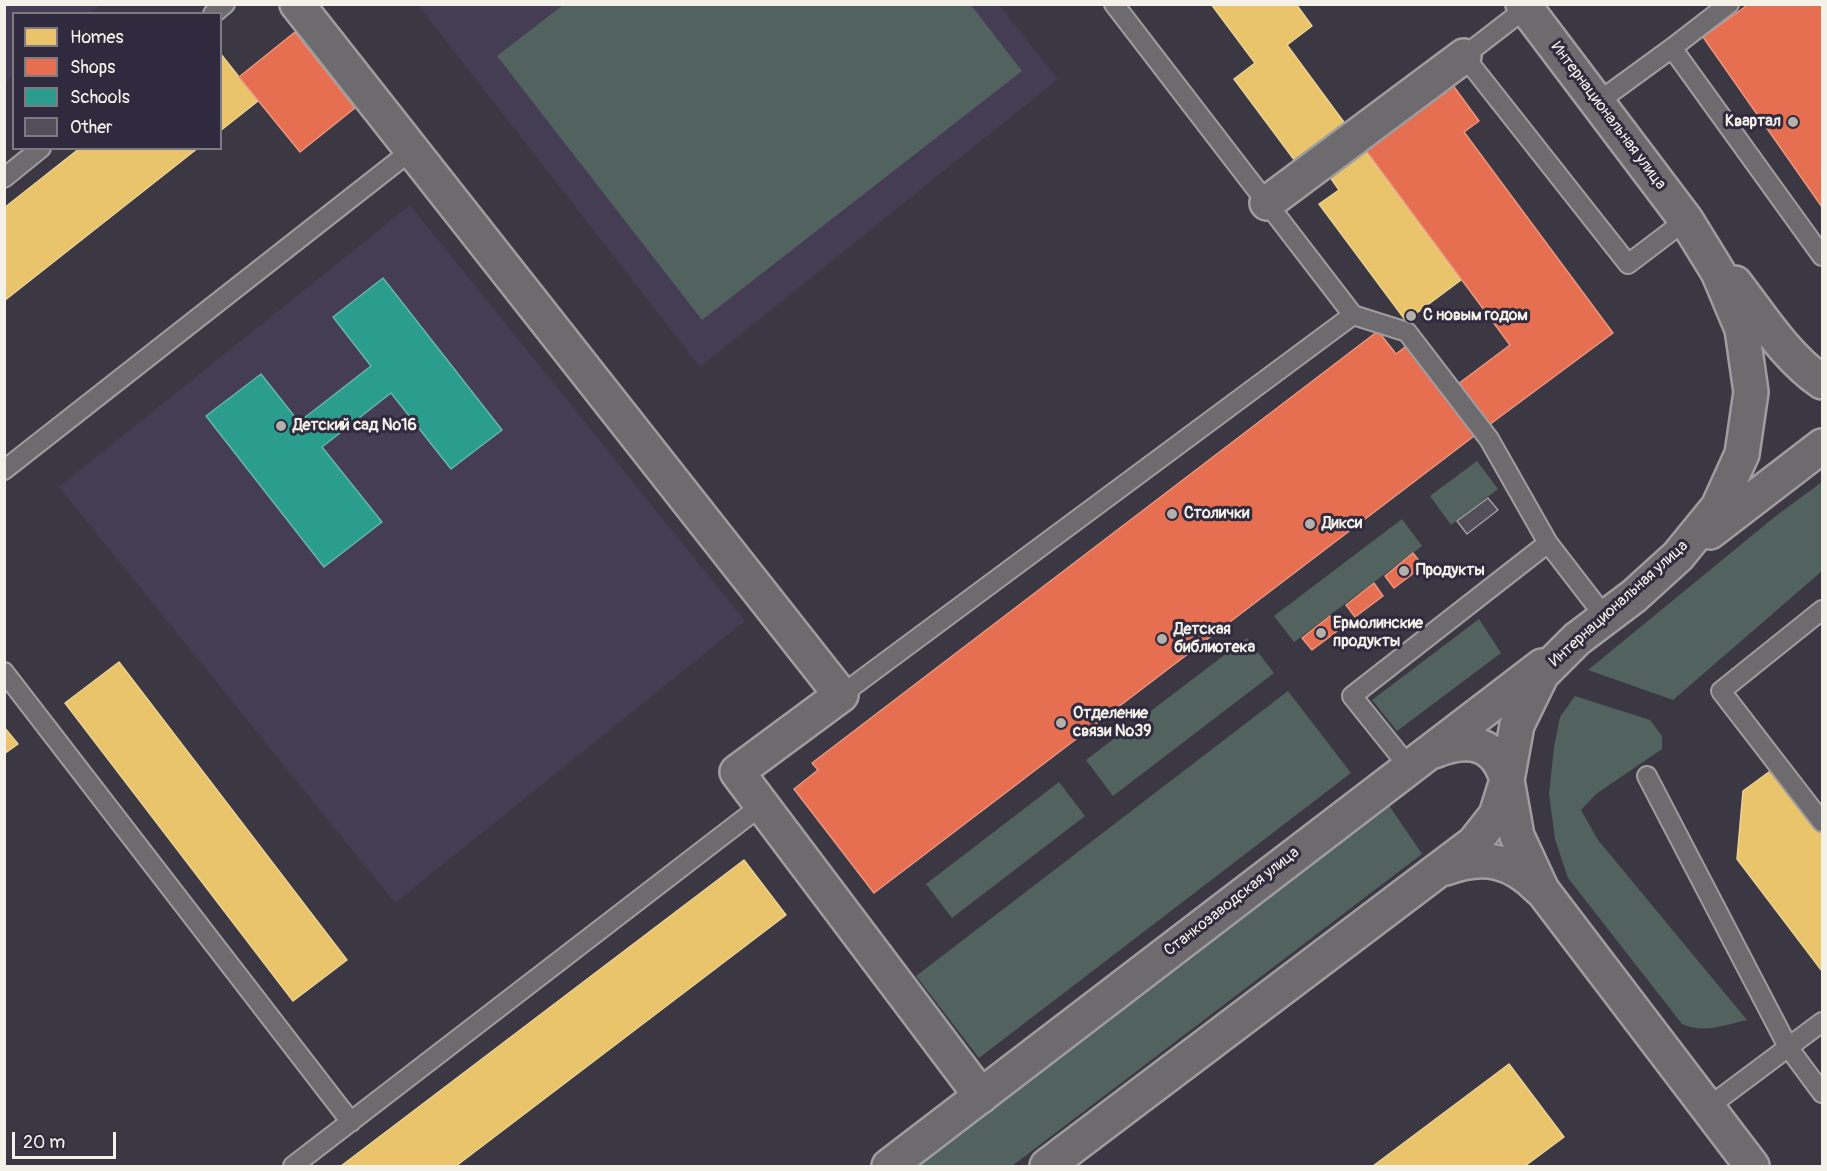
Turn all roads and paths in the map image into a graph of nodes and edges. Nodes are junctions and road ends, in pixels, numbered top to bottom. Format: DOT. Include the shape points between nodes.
graph roads {
  1 [pos="297,4"];
  2 [pos="1114,4"];
  3 [pos="1729,4"];
  4 [pos="1524,6"];
  5 [pos="1672,48"];
  6 [pos="1464,56"];
  7 [pos="1598,102"];
  8 [pos="39,150"];
  9 [pos="412,150"];
  10 [pos="4,178"];
  11 [pos="1267,203"];
  12 [pos="1686,220"];
  13 [pos="1822,256"];
  14 [pos="1353,315"];
  15 [pos="1822,382"];
  16 [pos="1822,446"];
  17 [pos="4,470"];
  18 [pos="1548,543"];
  19 [pos="1678,556"];
  20 [pos="1822,610"];
  21 [pos="1605,617"];
  22 [pos="1577,639"];
  23 [pos="4,672"];
  24 [pos="841,695"];
  25 [pos="1418,760"];
  26 [pos="1647,776"];
  27 [pos="1508,780"];
  28 [pos="762,805"];
  29 [pos="1822,822"];
  30 [pos="1435,873"];
  31 [pos="1542,890"];
  32 [pos="1822,1022"];
  33 [pos="1788,1047"];
  34 [pos="1822,1093"];
  35 [pos="981,1096"];
  36 [pos="1707,1108"];
  37 [pos="351,1122"];
  38 [pos="292,1167"];
  39 [pos="889,1167"];
  40 [pos="1047,1167"];
  41 [pos="1752,1167"];
  1 -- 9 [label="street"];
  2 -- 11 [label="lane"];
  3 -- 5 [label="lane"];
  4 -- 6 [label="lane"];
  4 -- 7 [label="street, Интернациональная улица"];
  5 -- 7 [label="lane"];
  5 -- 13 [label="lane"];
  6 -- 11 [label="street"];
  6 -- 12 [label="lane" via="1628,264"];
  7 -- 12 [label="street, Интернациональная улица"];
  8 -- 10 [label="lane"];
  9 -- 17 [label="lane"];
  9 -- 24 [label="street"];
  11 -- 14 [label="lane"];
  12 -- 15 [label="street" via="1783,345"];
  12 -- 19 [label="street, Интернациональная улица" via="1718,272 1742,329 1751,392 1742,454 1718,507"];
  14 -- 18 [label="lane" via="1407,332 1490,439"];
  14 -- 24 [label="lane"];
  16 -- 19 [label="street"];
  18 -- 21 [label="lane"];
  18 -- 25 [label="lane" via="1352,696"];
  19 -- 21 [label="street, Интернациональная улица"];
  20 -- 29 [label="lane" via="1720,691"];
  21 -- 22 [label="street, Интернациональная улица"];
  22 -- 25 [label="street, Станкозаводская улица"];
  22 -- 27 [label="street, Интернациональная улица" via="1542,674 1516,725"];
  23 -- 37 [label="lane"];
  24 -- 28 [label="street" via="738,772"];
  25 -- 27 [label="street" via="1455,744 1471,744 1494,754"];
  25 -- 35 [label="street, Станкозаводская улица"];
  26 -- 33 [label="lane"];
  27 -- 30 [label="street" via="1496,815 1474,843"];
  27 -- 31 [label="street, Интернациональная улица" via="1516,836"];
  28 -- 35 [label="street"];
  28 -- 37 [label="lane"];
  30 -- 31 [label="street" via="1473,861 1490,861 1527,875"];
  30 -- 40 [label="street"];
  31 -- 36 [label="street, Интернациональная улица"];
  32 -- 33 [label="lane"];
  33 -- 34 [label="lane"];
  33 -- 36 [label="lane"];
  35 -- 39 [label="street, Станкозаводская улица"];
  36 -- 41 [label="street, Интернациональная улица"];
  37 -- 38 [label="lane"];
}
